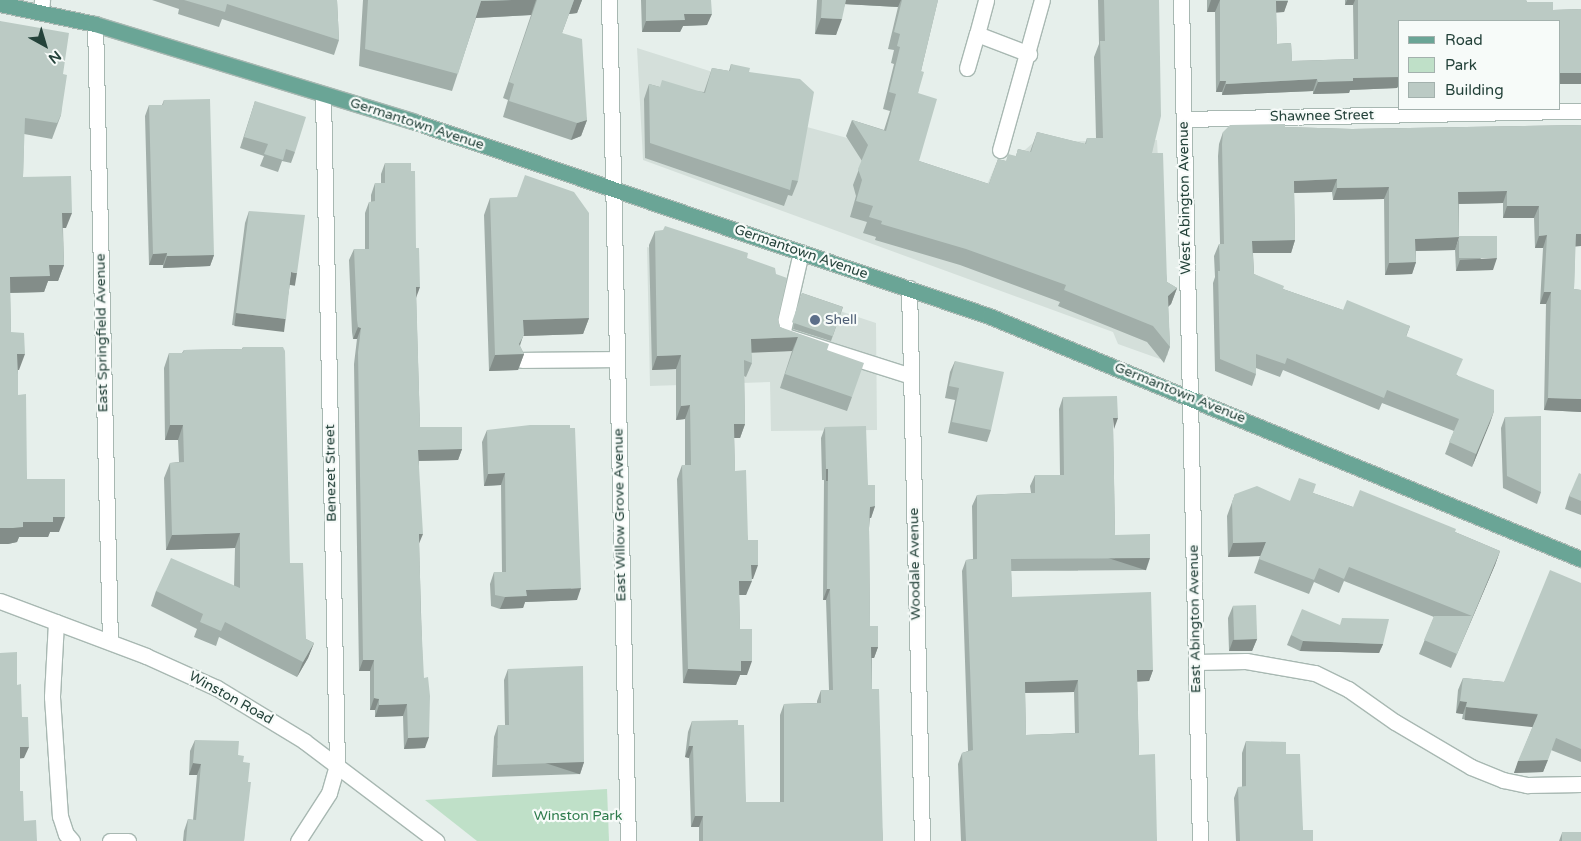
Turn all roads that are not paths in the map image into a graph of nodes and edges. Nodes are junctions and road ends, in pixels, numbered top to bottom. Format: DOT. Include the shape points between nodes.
graph roads {
  1 [pos="609,0"];
  2 [pos="986,0"];
  3 [pos="1042,0"];
  4 [pos="1181,0"];
  5 [pos="0,4"];
  6 [pos="42,6"];
  7 [pos="95,24"];
  8 [pos="977,34"];
  9 [pos="1029,54"];
  10 [pos="967,68"];
  11 [pos="323,94"];
  12 [pos="1581,111"];
  13 [pos="1184,119"];
  14 [pos="1000,150"];
  15 [pos="614,189"];
  16 [pos="801,252"];
  17 [pos="909,288"];
  18 [pos="616,359"];
  19 [pos="522,360"];
  20 [pos="910,376"];
  21 [pos="1188,396"];
  22 [pos="1581,559"];
  23 [pos="0,601"];
  24 [pos="56,622"];
  25 [pos="110,642"];
  26 [pos="1196,662"];
  27 [pos="337,765"];
  28 [pos="1581,784"];
  29 [pos="72,841"];
  30 [pos="110,841"];
  31 [pos="128,841"];
  32 [pos="298,841"];
  33 [pos="436,841"];
  34 [pos="628,841"];
  35 [pos="922,841"];
  36 [pos="1200,841"];
  1 -- 15 [label="street, East Willow Grove Avenue"];
  2 -- 8 [label="street"];
  3 -- 9 [label="street"];
  4 -- 13 [label="street, West Abington Avenue"];
  5 -- 6 [label="main road, Germantown Avenue"];
  6 -- 7 [label="main road, Germantown Avenue"];
  7 -- 11 [label="main road, Germantown Avenue"];
  7 -- 25 [label="street, East Springfield Avenue"];
  8 -- 9 [label="street"];
  8 -- 10 [label="street"];
  9 -- 14 [label="street"];
  11 -- 15 [label="main road, Germantown Avenue"];
  11 -- 27 [label="street, Benezet Street"];
  12 -- 13 [label="street, Shawnee Street"];
  13 -- 21 [label="street, West Abington Avenue"];
  15 -- 16 [label="main road, Germantown Avenue"];
  15 -- 18 [label="street, East Willow Grove Avenue"];
  16 -- 17 [label="main road, Germantown Avenue"];
  16 -- 20 [label="street" via="782,335"];
  17 -- 20 [label="street, Woodale Avenue"];
  17 -- 21 [label="main road, Germantown Avenue" via="998,319"];
  18 -- 19 [label="street"];
  18 -- 34 [label="street, East Willow Grove Avenue"];
  20 -- 35 [label="street, Woodale Avenue"];
  21 -- 22 [label="main road, Germantown Avenue"];
  21 -- 26 [label="street, East Abington Avenue"];
  23 -- 24 [label="street, Winston Road"];
  24 -- 25 [label="street, Winston Road"];
  24 -- 29 [label="street" via="52,697 60,816"];
  25 -- 27 [label="street, Winston Road" via="217,688 255,709"];
  26 -- 28 [label="street" via="1246,661 1315,673 1348,689 1395,722 1472,767 1503,780 1527,785"];
  26 -- 36 [label="street, East Abington Avenue"];
  27 -- 32 [label="street, Benezet Street" via="329,793"];
  27 -- 33 [label="street, Winston Road"];
  30 -- 31 [label="street"];
}
